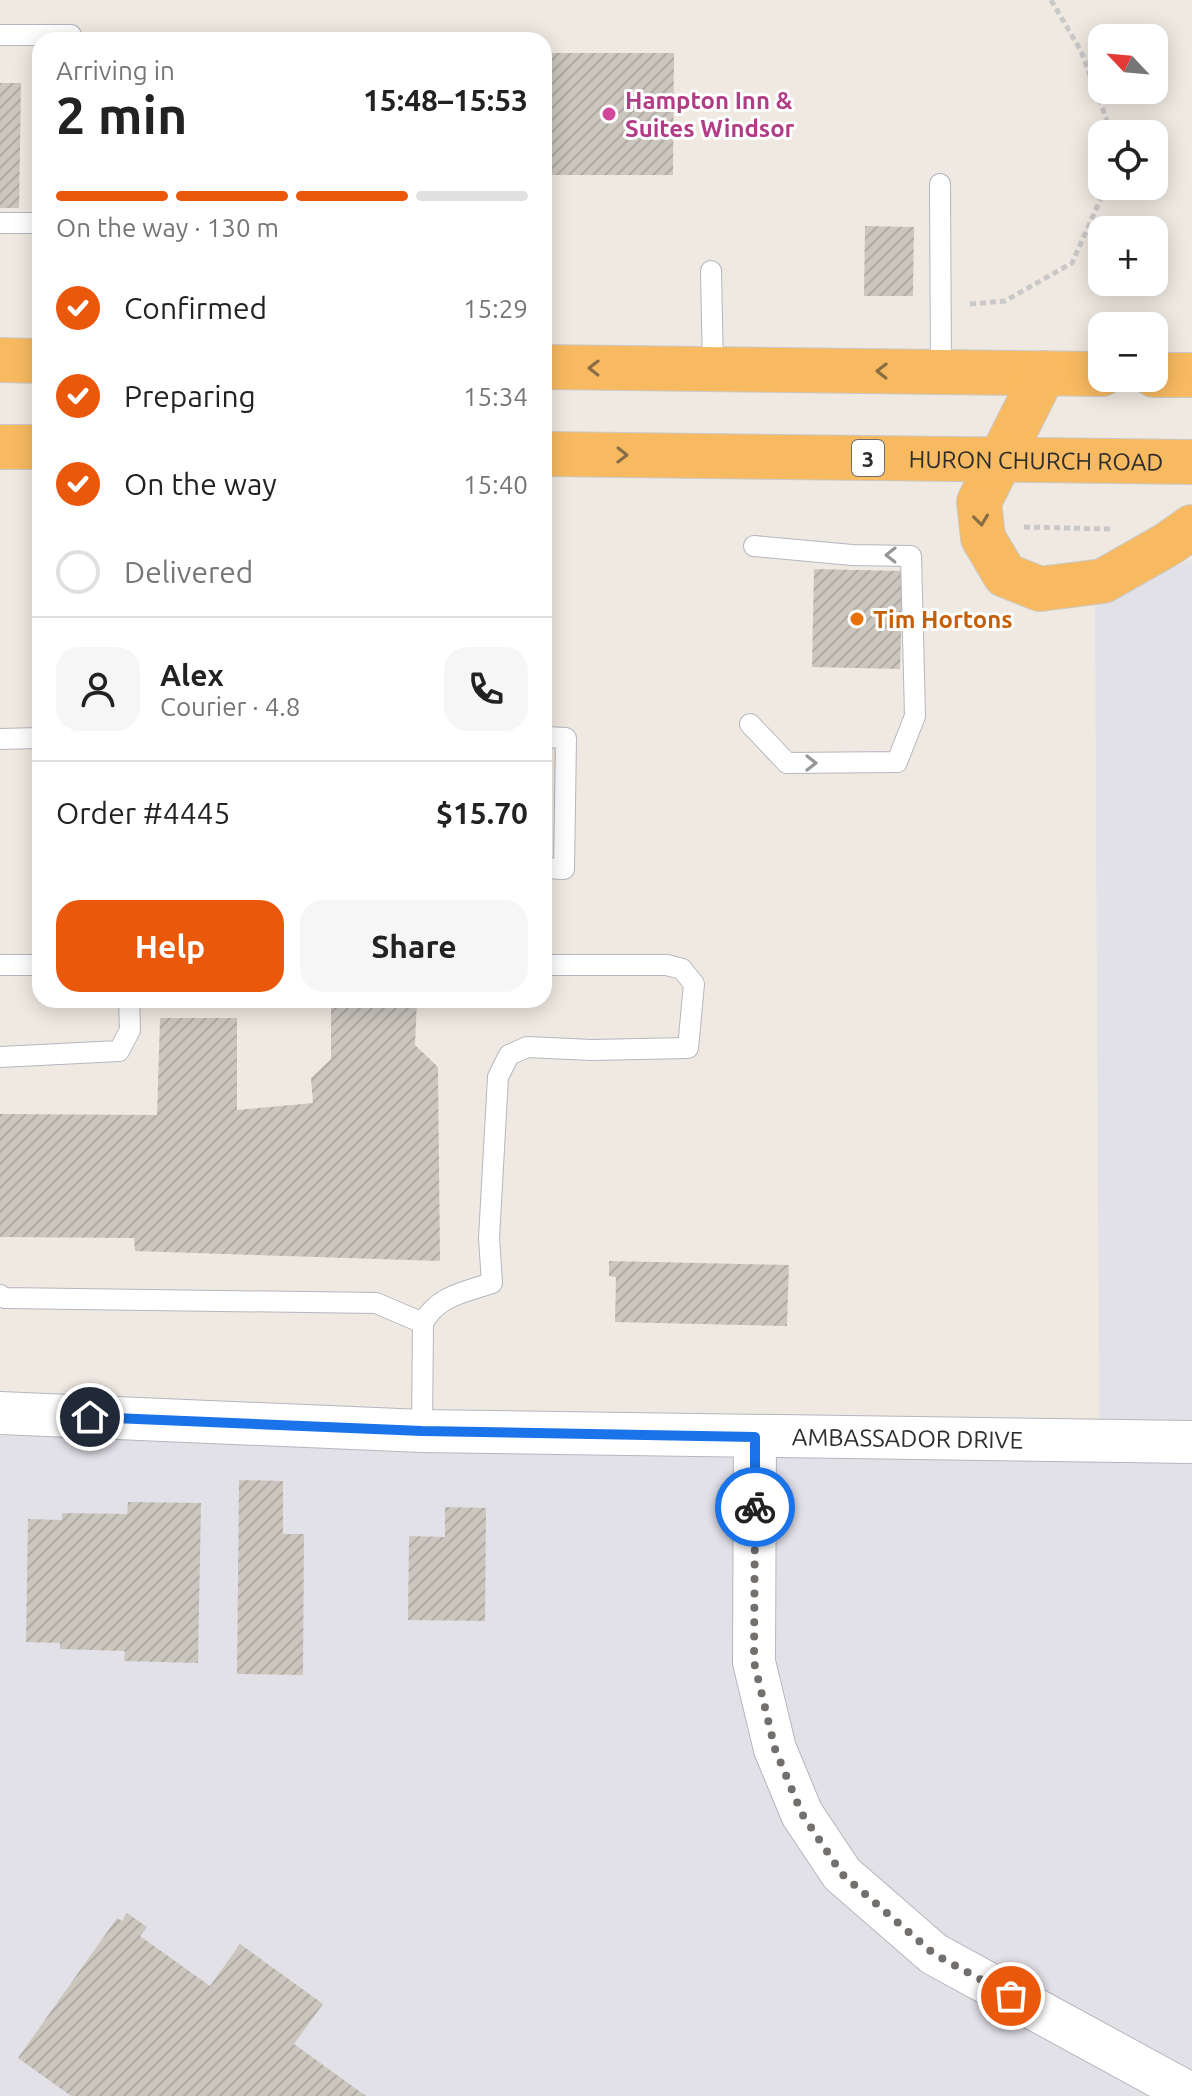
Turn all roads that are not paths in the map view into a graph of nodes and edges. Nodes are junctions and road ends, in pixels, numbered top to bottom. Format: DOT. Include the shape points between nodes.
graph roads {
  1 [pos="0,35"];
  2 [pos="32,35"];
  3 [pos="940,184"];
  4 [pos="0,223"];
  5 [pos="32,223"];
  6 [pos="711,271"];
  7 [pos="0,360"];
  8 [pos="32,361"];
  9 [pos="552,367"];
  10 [pos="713,369"];
  11 [pos="941,372"];
  12 [pos="1044,373"];
  13 [pos="1088,374"];
  14 [pos="1168,375"];
  15 [pos="1192,375"];
  16 [pos="0,447"];
  17 [pos="32,447"];
  18 [pos="552,454"];
  19 [pos="999,460"];
  20 [pos="1192,462"];
  21 [pos="1192,527"];
  22 [pos="754,546"];
  23 [pos="750,724"];
  24 [pos="552,737"];
  25 [pos="32,738"];
  26 [pos="0,739"];
  27 [pos="552,868"];
  28 [pos="0,965"];
  29 [pos="32,965"];
  30 [pos="552,965"];
  31 [pos="129,1008"];
  32 [pos="0,1057"];
  33 [pos="0,1295"];
  34 [pos="423,1323"];
  35 [pos="0,1413"];
  36 [pos="422,1431"];
  37 [pos="755,1437"];
  38 [pos="1192,1442"];
  39 [pos="1192,2095"];
  1 -- 2 [label="lane"];
  3 -- 11 [label="lane"];
  4 -- 5 [label="lane"];
  6 -- 10 [label="lane"];
  7 -- 8 [label="highway"];
  10 -- 9 [label="highway, one-way"];
  11 -- 10 [label="highway, one-way"];
  11 -- 12 [label="highway"];
  12 -- 13 [label="highway"];
  12 -- 19 [label="highway"];
  14 -- 15 [label="highway"];
  16 -- 17 [label="highway"];
  18 -- 19 [label="highway, HURON CHURCH ROAD / 3, one-way"];
  19 -- 20 [label="highway, HURON CHURCH ROAD / 3"];
  19 -- 21 [label="highway, one-way" via="979,502 983,538 1005,575 1040,589 1103,581"];
  23 -- 22 [label="lane, one-way" via="787,763 897,762 915,716 911,556"];
  24 -- 27 [label="lane" via="566,738 564,869"];
  25 -- 26 [label="lane"];
  28 -- 29 [label="lane"];
  30 -- 34 [label="lane" via="682,969 694,984 688,1048 527,1047 509,1055 498,1077 489,1238 492,1283 446,1298 430,1309"];
  31 -- 32 [label="lane" via="130,1030 119,1051"];
  33 -- 34 [label="lane" via="376,1303"];
  34 -- 36 [label="lane"];
  35 -- 36 [label="street, AMBASSADOR DRIVE"];
  36 -- 37 [label="street, AMBASSADOR DRIVE"];
  37 -- 38 [label="street, AMBASSADOR DRIVE"];
  37 -- 39 [label="street" via="754,1662 775,1749 802,1814 842,1874 934,1954"];
}
